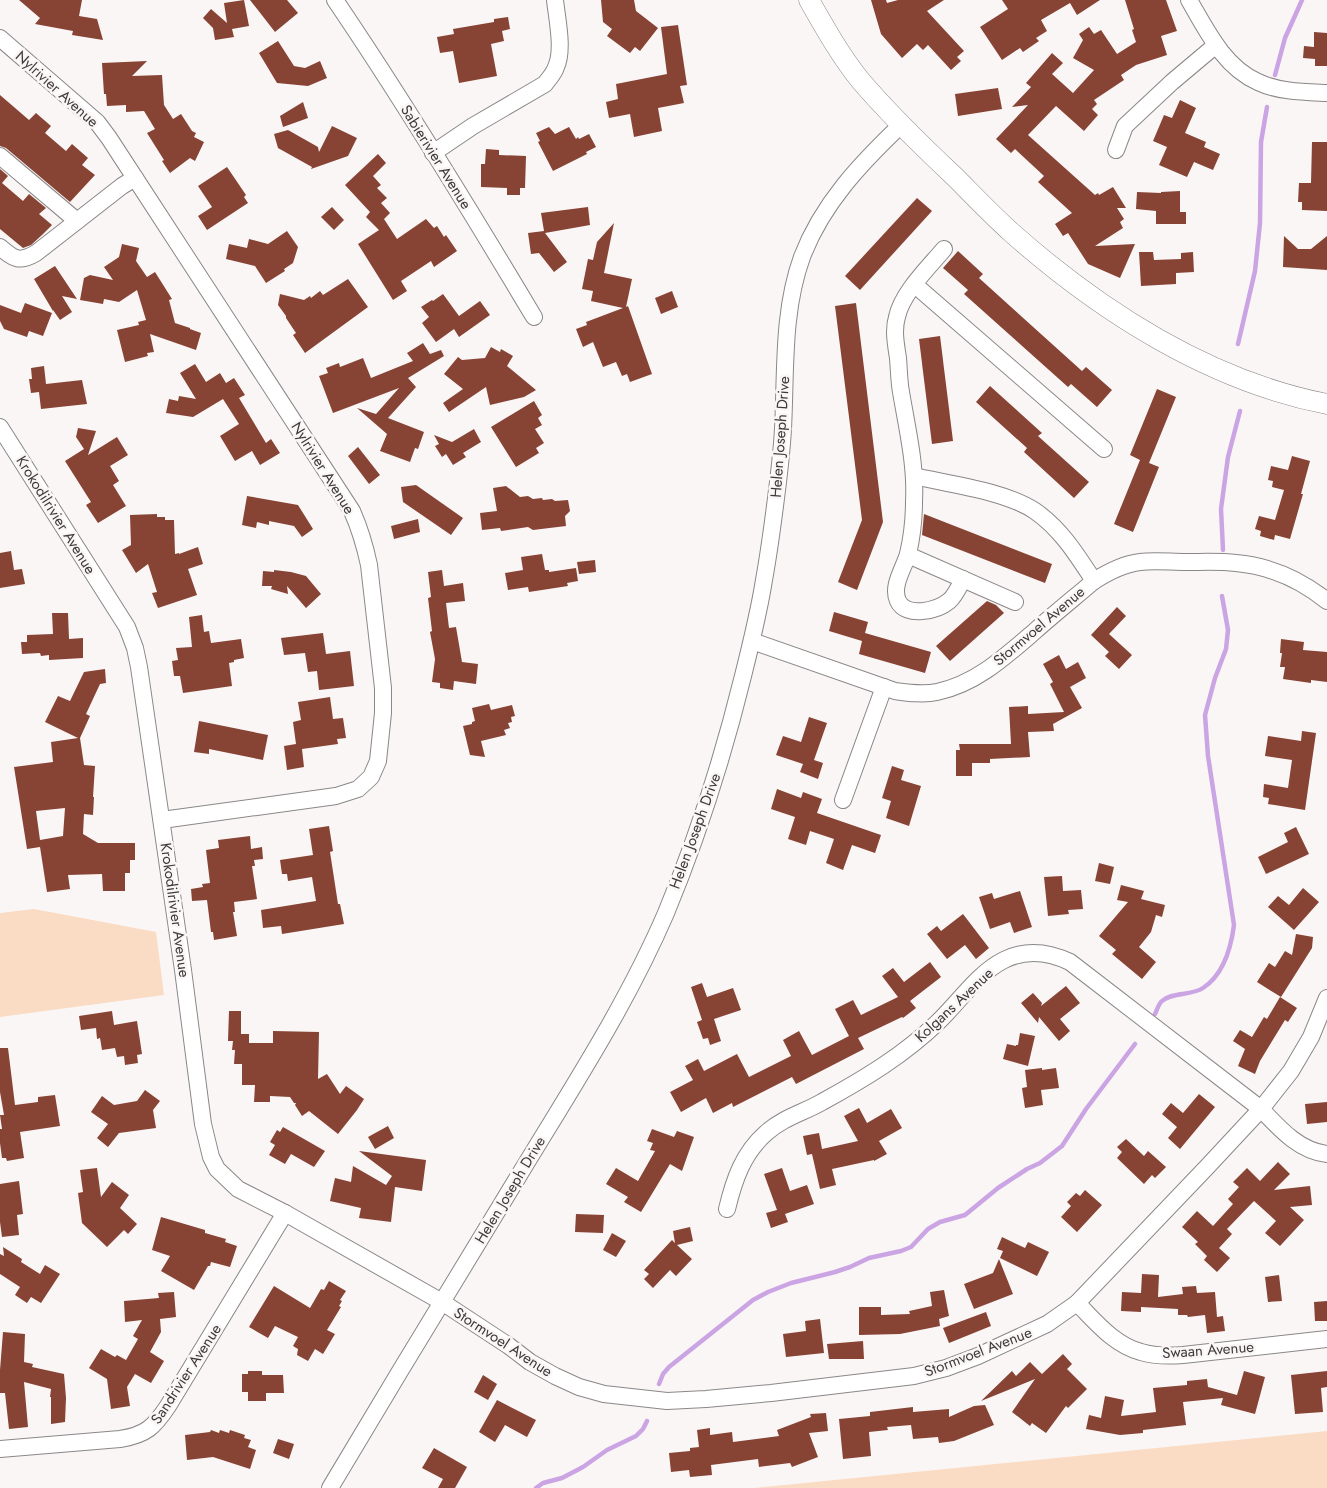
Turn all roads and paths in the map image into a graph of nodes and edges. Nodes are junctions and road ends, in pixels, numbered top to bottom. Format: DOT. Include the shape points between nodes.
graph roads {
  1 [pos="335,0"];
  2 [pos="555,0"];
  3 [pos="809,0"];
  4 [pos="1189,0"];
  5 [pos="0,38"];
  6 [pos="1216,45"];
  7 [pos="1327,93"];
  8 [pos="901,125"];
  9 [pos="1116,150"];
  10 [pos="434,153"];
  11 [pos="0,156"];
  12 [pos="135,178"];
  13 [pos="77,221"];
  14 [pos="0,247"];
  15 [pos="944,249"];
  16 [pos="915,285"];
  17 [pos="534,317"];
  18 [pos="1327,404"];
  19 [pos="0,427"];
  20 [pos="1104,449"];
  21 [pos="914,476"];
  22 [pos="908,555"];
  23 [pos="964,579"];
  24 [pos="1094,581"];
  25 [pos="1327,601"];
  26 [pos="1015,602"];
  27 [pos="752,641"];
  28 [pos="884,687"];
  29 [pos="843,800"];
  30 [pos="162,820"];
  31 [pos="1327,998"];
  32 [pos="1260,1109"];
  33 [pos="1327,1154"];
  34 [pos="727,1209"];
  35 [pos="285,1214"];
  36 [pos="442,1302"];
  37 [pos="1077,1303"];
  38 [pos="1327,1340"];
  39 [pos="0,1449"];
  40 [pos="330,1488"];
  1 -- 10 [label="street, Sabierivier Avenue"];
  2 -- 10 [label="street" via="559,55 553,74 545,84"];
  3 -- 8 [label="street" via="832,41 854,71"];
  4 -- 6 [label="street"];
  5 -- 12 [label="street, Nylrivier Avenue" via="97,122"];
  6 -- 7 [label="street" via="1234,65 1258,83"];
  6 -- 9 [label="street" via="1125,126"];
  8 -- 18 [label="street" via="1011,232 1119,316 1189,356 1258,385"];
  8 -- 27 [label="street, Helen Joseph Drive" via="853,174 830,204 803,254 794,283 789,309 783,434 774,519"];
  10 -- 17 [label="street, Sabierivier Avenue"];
  11 -- 13 [label="street"];
  12 -- 13 [label="street"];
  12 -- 30 [label="street, Nylrivier Avenue" via="352,511 361,531 369,565 383,688 384,713 378,761 371,777 358,789 336,796"];
  13 -- 14 [label="street" via="28,258 12,257"];
  15 -- 16 [label="street"];
  16 -- 20 [label="street"];
  16 -- 21 [label="street" via="901,304 896,318 900,390"];
  19 -- 30 [label="street, Krokodilrivier Avenue" via="126,627 135,648"];
  21 -- 22 [label="street" via="914,516"];
  21 -- 24 [label="street" via="1009,498 1033,510 1076,552"];
  22 -- 23 [label="street"];
  22 -- 23 [label="street" via="896,593 903,608 926,611 939,607 950,600"];
  23 -- 26 [label="street"];
  24 -- 25 [label="street, Stormvoel Avenue" via="1107,572 1140,562 1235,562 1285,575 1314,590"];
  24 -- 28 [label="street, Stormvoel Avenue" via="1009,653 984,672 957,686 916,694"];
  27 -- 28 [label="street, Stormvoel Avenue"];
  27 -- 36 [label="street, Helen Joseph Drive" via="711,792 664,916 588,1061"];
  28 -- 29 [label="street"];
  30 -- 35 [label="street, Krokodilrivier Avenue" via="203,1124 212,1157 217,1169 238,1189"];
  31 -- 32 [label="street, Stormvoel Avenue" via="1291,1071"];
  32 -- 33 [label="street, Kolgans Avenue" via="1288,1136 1306,1148"];
  32 -- 34 [label="street, Kolgans Avenue" via="1070,962 1057,956 1027,953 1003,960 992,968 939,1022 901,1054 815,1106 783,1119 765,1133 741,1165 732,1185"];
  32 -- 37 [label="street, Stormvoel Avenue"];
  35 -- 36 [label="street, Krokodilrivier Avenue"];
  35 -- 39 [label="street, Sandrivier Avenue" via="160,1419 149,1430 120,1439"];
  36 -- 37 [label="street, Stormvoel Avenue" via="530,1362 579,1387 604,1394 667,1401 771,1393 914,1376 946,1368 1019,1338"];
  36 -- 40 [label="street, Helen Joseph Drive"];
  37 -- 38 [label="street, Swaan Avenue" via="1121,1343 1140,1352 1163,1356"];
}
